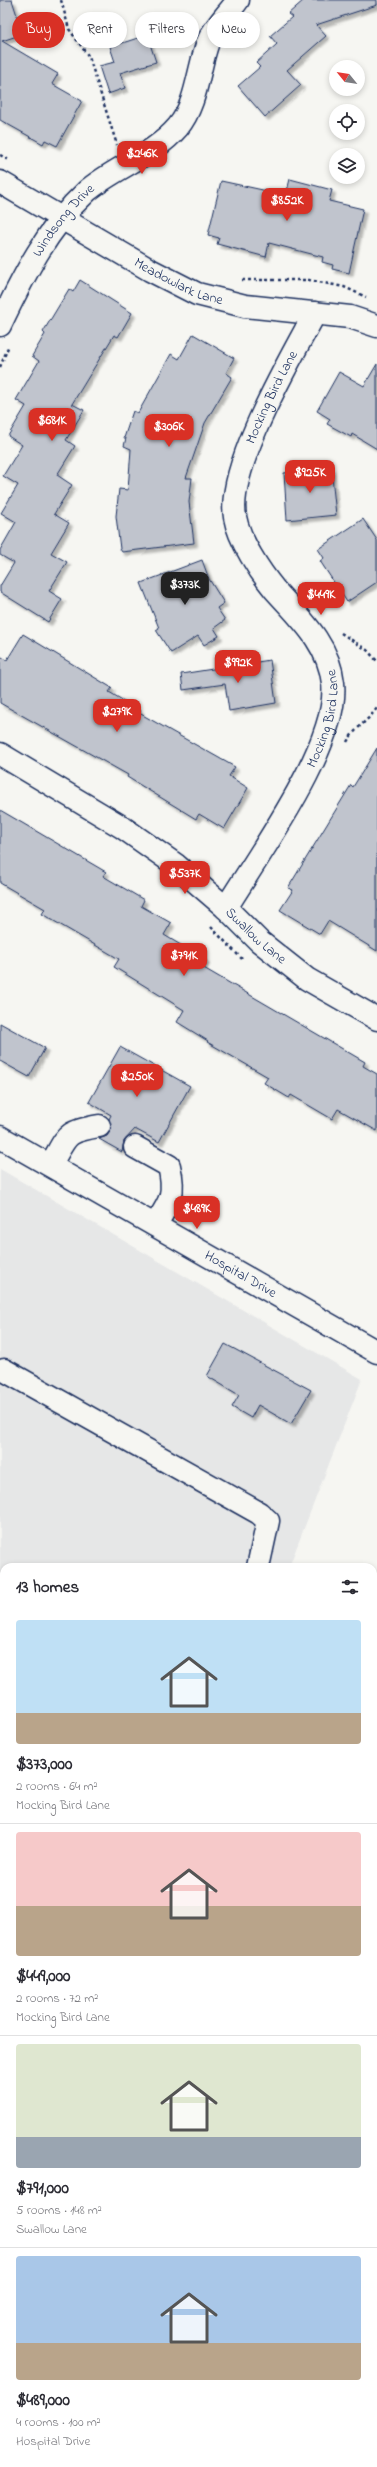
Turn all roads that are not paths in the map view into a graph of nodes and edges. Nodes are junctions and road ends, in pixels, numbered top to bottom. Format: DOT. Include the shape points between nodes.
graph roads {
  1 [pos="238,0"];
  2 [pos="0,182"];
  3 [pos="62,219"];
  4 [pos="315,313"];
  5 [pos="0,324"];
  6 [pos="377,326"];
  7 [pos="0,754"];
  8 [pos="226,908"];
  9 [pos="377,1019"];
  10 [pos="99,1126"];
  11 [pos="0,1137"];
  12 [pos="135,1147"];
  13 [pos="51,1164"];
  14 [pos="155,1225"];
  15 [pos="377,1352"];
  16 [pos="1,1366"];
  17 [pos="259,1563"];
  1 -- 3 [label="street, Windsong Drive" via="209,40 191,103 179,126 159,145 87,191"];
  2 -- 3 [label="street, Meadowlark Lane"];
  3 -- 4 [label="street, Meadowlark Lane" via="197,294 246,306"];
  3 -- 5 [label="street, Windsong Drive" via="30,263"];
  4 -- 6 [label="street, Meadowlark Lane" via="350,317"];
  4 -- 8 [label="street, Mocking Bird Lane" via="253,435 234,489 235,517 244,542 265,575 311,630 326,655 333,683 332,712 312,765"];
  7 -- 8 [label="street, Swallow Lane" via="122,827 176,865"];
  8 -- 9 [label="street, Swallow Lane" via="259,941 307,979"];
  10 -- 13 [label="street" via="75,1130 66,1137"];
  11 -- 13 [label="street, Hospital Drive"];
  12 -- 14 [label="street" via="169,1166 173,1184 172,1200"];
  13 -- 14 [label="street, Hospital Drive"];
  14 -- 15 [label="street, Hospital Drive"];
  16 -- 17 [label="street" via="259,1513 268,1521"];
}
